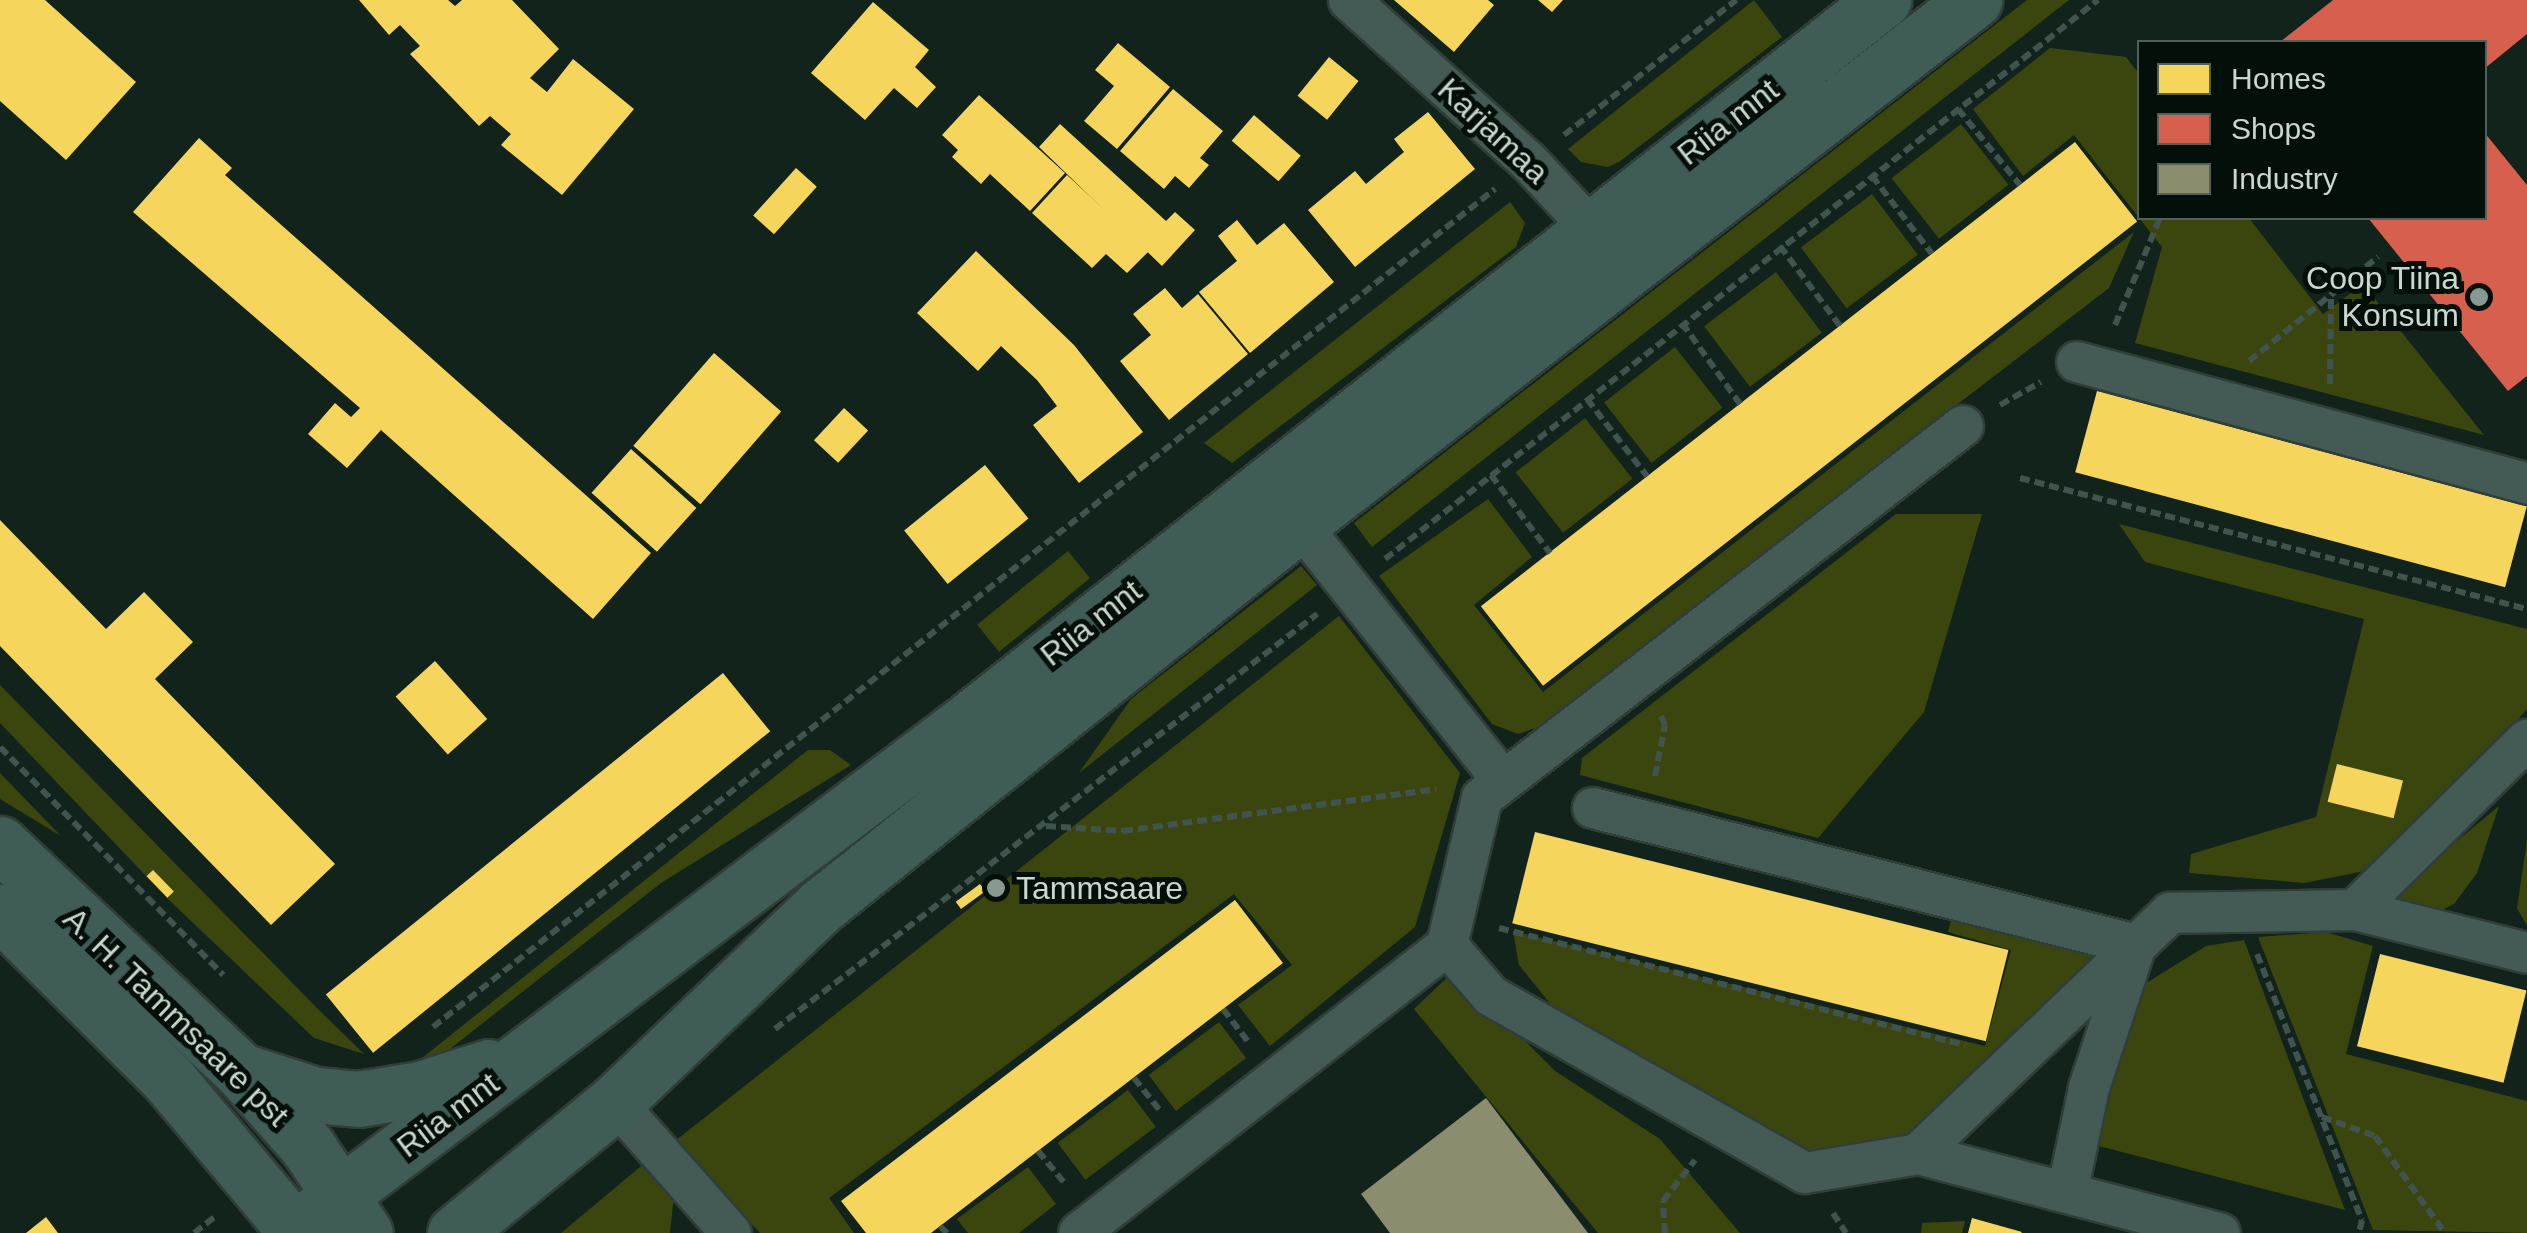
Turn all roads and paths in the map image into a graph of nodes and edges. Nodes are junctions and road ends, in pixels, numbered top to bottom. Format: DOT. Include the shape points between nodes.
graph roads {
  1 [pos="1349,0"];
  2 [pos="1736,0"];
  3 [pos="1883,0"];
  4 [pos="1974,0"];
  5 [pos="1958,108"];
  6 [pos="1529,162"];
  7 [pos="1872,176"];
  8 [pos="2020,185"];
  9 [pos="2159,220"];
  10 [pos="1591,229"];
  11 [pos="1780,246"];
  12 [pos="1932,254"];
  13 [pos="2378,257"];
  14 [pos="1629,270"];
  15 [pos="2331,296"];
  16 [pos="1682,323"];
  17 [pos="1840,326"];
  18 [pos="2087,364"];
  19 [pos="2205,396"];
  20 [pos="1587,399"];
  21 [pos="1740,404"];
  22 [pos="1963,426"];
  23 [pos="2330,430"];
  24 [pos="1491,475"];
  25 [pos="1647,476"];
  26 [pos="2020,478"];
  27 [pos="2527,484"];
  28 [pos="1283,504"];
  29 [pos="1550,552"];
  30 [pos="2527,610"];
  31 [pos="1643,676"];
  32 [pos="2527,740"];
  33 [pos="0,748"];
  34 [pos="1503,780"];
  35 [pos="1592,808"];
  36 [pos="1646,822"];
  37 [pos="1044,826"];
  38 [pos="0,844"];
  39 [pos="2355,910"];
  40 [pos="0,912"];
  41 [pos="2240,912"];
  42 [pos="1450,931"];
  43 [pos="2136,945"];
  44 [pos="2527,953"];
  45 [pos="233,985"];
  46 [pos="1223,1009"];
  47 [pos="422,1035"];
  48 [pos="526,1056"];
  49 [pos="1260,1056"];
  50 [pos="2018,1058"];
  51 [pos="241,1071"];
  52 [pos="1134,1078"];
  53 [pos="614,1102"];
  54 [pos="2321,1116"];
  55 [pos="1172,1125"];
  56 [pos="1722,1126"];
  57 [pos="1038,1151"];
  58 [pos="1918,1154"];
  59 [pos="2067,1193"];
  60 [pos="353,1216"];
  61 [pos="1078,1216"];
  62 [pos="940,1226"];
  63 [pos="294,1232"];
  64 [pos="455,1233"];
  65 [pos="731,1233"];
  66 [pos="946,1233"];
  67 [pos="1665,1233"];
  68 [pos="2220,1233"];
  69 [pos="2360,1233"];
  70 [pos="2445,1233"];
  1 -- 6 [label="street, Karjamaa"];
  2 -- 6 [label="path"];
  3 -- 10 [label="main road, Riia mnt"];
  4 -- 14 [label="main road, Riia mnt"];
  5 -- 8 [label="path"];
  6 -- 10 [label="street, Karjamaa"];
  6 -- 47 [label="path"];
  7 -- 12 [label="path"];
  9 -- 18 [label="path"];
  10 -- 14 [label="street, Karjamaa"];
  10 -- 28 [label="main road, Riia mnt"];
  11 -- 17 [label="path"];
  13 -- 15 [label="path"];
  14 -- 28 [label="main road, Riia mnt"];
  15 -- 19 [label="path"];
  15 -- 23 [label="path"];
  16 -- 21 [label="path"];
  18 -- 19 [label="street"];
  18 -- 22 [label="path"];
  19 -- 23 [label="street"];
  20 -- 25 [label="path"];
  22 -- 31 [label="street"];
  23 -- 27 [label="street"];
  24 -- 29 [label="path"];
  26 -- 30 [label="path"];
  28 -- 34 [label="street"];
  28 -- 48 [label="main road, Riia mnt"];
  28 -- 53 [label="main road, Riia mnt" via="822,905"];
  31 -- 34 [label="street"];
  31 -- 36 [label="path" via="1665,725"];
  32 -- 39 [label="street"];
  33 -- 45 [label="path"];
  34 -- 37 [label="path" via="1123,830"];
  34 -- 42 [label="street" via="1482,798"];
  35 -- 36 [label="street"];
  36 -- 43 [label="street"];
  38 -- 51 [label="main road, A. H. Tammsaare pst"];
  39 -- 41 [label="street"];
  39 -- 44 [label="street"];
  40 -- 63 [label="main road, A. H. Tammsaare pst" via="182,1094"];
  41 -- 43 [label="street" via="2170,912"];
  41 -- 54 [label="path"];
  42 -- 50 [label="path"];
  42 -- 56 [label="street" via="1491,996"];
  42 -- 61 [label="street"];
  43 -- 50 [label="street"];
  43 -- 59 [label="street" via="2089,1088"];
  46 -- 49 [label="path"];
  48 -- 51 [label="main road" via="420,1089 358,1099 316,1095"];
  48 -- 60 [label="main road, Riia mnt"];
  50 -- 58 [label="street"];
  51 -- 60 [label="main road, A. H. Tammsaare pst" via="308,1147"];
  52 -- 55 [label="path"];
  53 -- 64 [label="main road, Riia mnt"];
  53 -- 65 [label="street"];
  54 -- 69 [label="path" via="2362,1220"];
  54 -- 70 [label="path" via="2375,1136"];
  56 -- 58 [label="street" via="1805,1172"];
  56 -- 67 [label="path" via="1663,1201"];
  57 -- 61 [label="path"];
  58 -- 59 [label="street"];
  59 -- 68 [label="street"];
  60 -- 63 [label="main road, Riia mnt"];
  62 -- 66 [label="path"];
}
